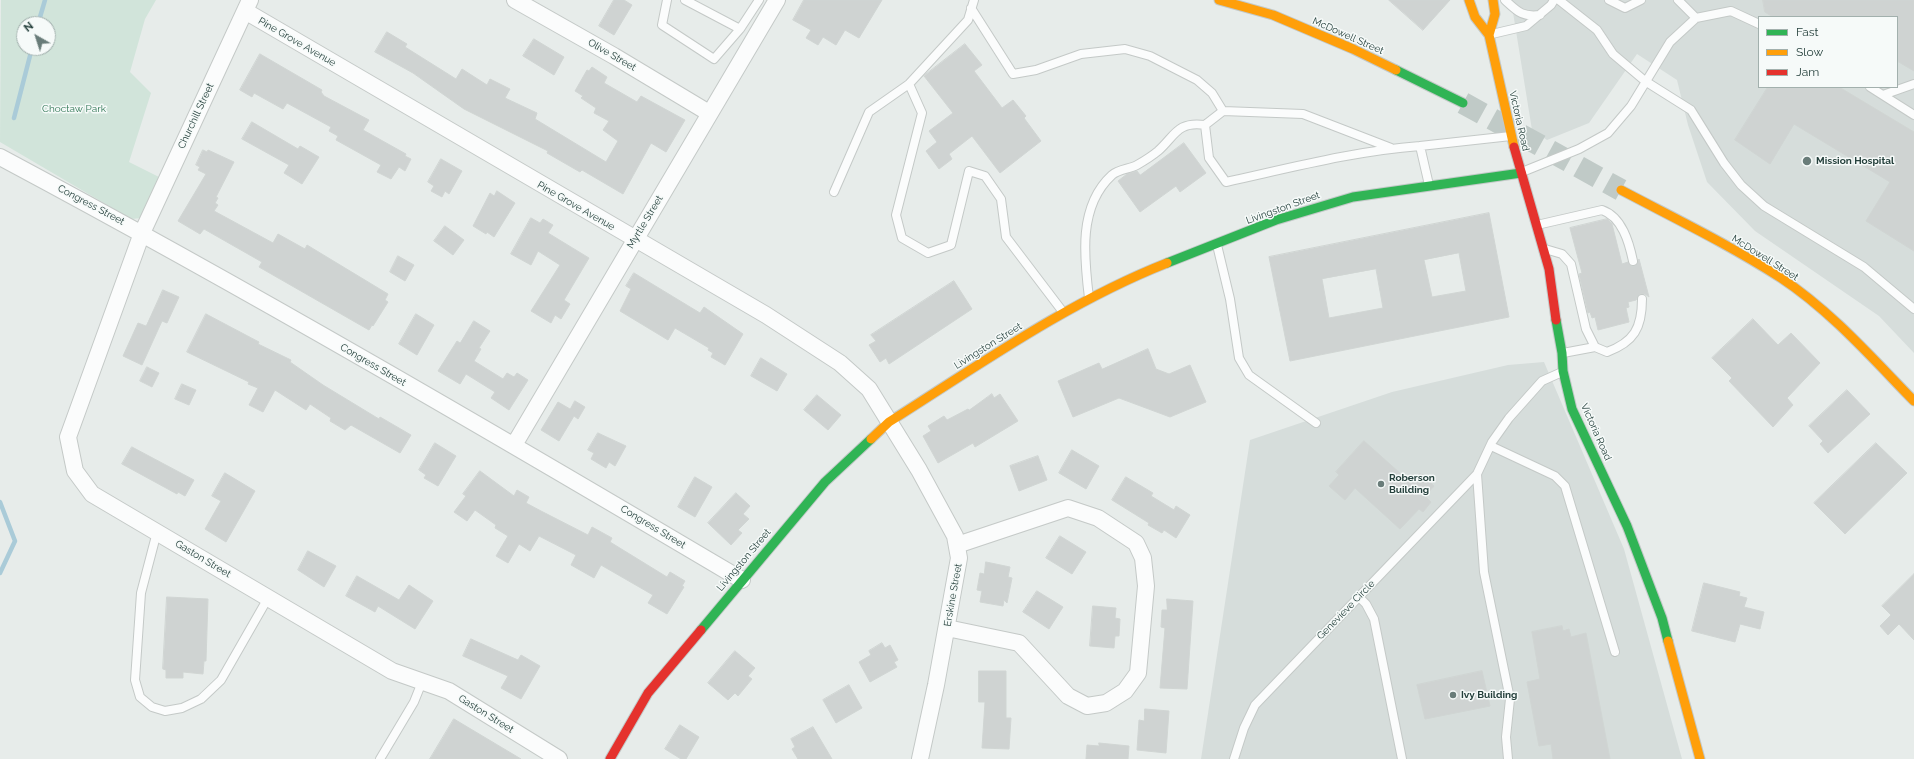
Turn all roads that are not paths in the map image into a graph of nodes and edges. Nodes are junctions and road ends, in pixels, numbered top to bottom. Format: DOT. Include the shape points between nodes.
graph roads {
  1 [pos="515,0"];
  2 [pos="667,0"];
  3 [pos="685,0"];
  4 [pos="759,0"];
  5 [pos="777,0"];
  6 [pos="1219,0"];
  7 [pos="1469,0"];
  8 [pos="1493,0"];
  9 [pos="1505,0"];
  10 [pos="1554,0"];
  11 [pos="1558,0"];
  12 [pos="1609,0"];
  13 [pos="1641,0"];
  14 [pos="1678,0"];
  15 [pos="973,4"];
  16 [pos="248,6"];
  17 [pos="1540,15"];
  18 [pos="1696,18"];
  19 [pos="1758,24"];
  20 [pos="740,29"];
  21 [pos="1489,35"];
  22 [pos="1645,81"];
  23 [pos="909,84"];
  24 [pos="1914,84"];
  25 [pos="1872,88"];
  26 [pos="1883,95"];
  27 [pos="1463,103"];
  28 [pos="1223,112"];
  29 [pos="709,113"];
  30 [pos="1914,115"];
  31 [pos="1205,125"];
  32 [pos="1511,136"];
  33 [pos="1420,146"];
  34 [pos="1393,148"];
  35 [pos="0,157"];
  36 [pos="1521,173"];
  37 [pos="1429,188"];
  38 [pos="1621,190"];
  39 [pos="834,192"];
  40 [pos="1536,226"];
  41 [pos="142,233"];
  42 [pos="634,240"];
  43 [pos="1217,244"];
  44 [pos="1542,248"];
  45 [pos="1633,261"];
  46 [pos="1089,299"];
  47 [pos="1642,299"];
  48 [pos="1914,309"];
  49 [pos="1064,313"];
  50 [pos="1595,347"];
  51 [pos="1562,353"];
  52 [pos="1563,371"];
  53 [pos="1914,401"];
  54 [pos="889,422"];
  55 [pos="1316,423"];
  56 [pos="514,445"];
  57 [pos="1491,446"];
  58 [pos="1477,474"];
  59 [pos="157,532"];
  60 [pos="957,546"];
  61 [pos="742,580"];
  62 [pos="1359,597"];
  63 [pos="268,598"];
  64 [pos="947,628"];
  65 [pos="1614,652"];
  66 [pos="422,682"];
  67 [pos="380,759"];
  68 [pos="559,759"];
  69 [pos="610,759"];
  70 [pos="920,759"];
  71 [pos="1234,759"];
  72 [pos="1402,759"];
  73 [pos="1508,759"];
  74 [pos="1700,759"];
  1 -- 29 [label="street, Olive Street"];
  2 -- 20 [label="lane" via="662,25 714,59"];
  3 -- 20 [label="lane"];
  4 -- 20 [label="lane"];
  5 -- 29 [label="street, Myrtle Street"];
  6 -- 27 [label="street, McDowell Street" via="1273,15"];
  7 -- 21 [label="street, Victoria Road" via="1475,17"];
  8 -- 21 [label="street, Victoria Road" via="1495,14"];
  9 -- 17 [label="lane" via="1527,16"];
  10 -- 17 [label="lane"];
  11 -- 22 [label="lane" via="1597,30 1613,54"];
  12 -- 13 [label="lane" via="1625,8"];
  14 -- 18 [label="lane"];
  15 -- 23 [label="lane" via="968,20"];
  15 -- 28 [label="lane" via="1013,74 1036,70 1081,54 1125,49 1150,56 1197,80 1212,93"];
  16 -- 41 [label="street, Churchill Street"];
  16 -- 42 [label="street, Pine Grove Avenue"];
  17 -- 21 [label="lane" via="1526,26"];
  18 -- 19 [label="lane" via="1731,11"];
  18 -- 22 [label="lane" via="1670,42"];
  21 -- 32 [label="street, Victoria Road"];
  22 -- 36 [label="lane" via="1631,106 1608,133 1579,149"];
  22 -- 48 [label="lane" via="1691,110 1724,163 1737,180 1764,206 1864,267"];
  23 -- 39 [label="lane" via="869,112"];
  23 -- 49 [label="lane" via="922,112 896,215 902,238 928,254 951,245 969,171 985,176 1001,199 1006,237"];
  24 -- 26 [label="lane"];
  25 -- 26 [label="lane"];
  26 -- 30 [label="lane"];
  28 -- 31 [label="lane"];
  28 -- 34 [label="lane" via="1304,114"];
  29 -- 42 [label="street, Myrtle Street"];
  31 -- 34 [label="lane" via="1209,158 1226,182 1324,160"];
  31 -- 46 [label="lane" via="1193,123 1174,132 1158,151 1137,165 1113,174 1095,196 1090,207 1086,232"];
  32 -- 33 [label="lane"];
  32 -- 36 [label="street, Victoria Road"];
  33 -- 34 [label="lane"];
  33 -- 37 [label="lane"];
  35 -- 41 [label="street, Congress Street"];
  36 -- 37 [label="street, Livingston Street"];
  36 -- 40 [label="street, Victoria Road"];
  37 -- 43 [label="street, Livingston Street" via="1353,198 1318,206"];
  38 -- 53 [label="street, McDowell Street" via="1781,278 1832,318"];
  40 -- 44 [label="street, Victoria Road"];
  40 -- 45 [label="lane" via="1602,210 1616,218"];
  41 -- 56 [label="street, Congress Street"];
  41 -- 59 [label="street, Gaston Street" via="68,437 75,471 92,494"];
  42 -- 54 [label="street, Pine Grove Avenue" via="766,316 840,363 869,389"];
  42 -- 56 [label="street, Myrtle Street"];
  43 -- 46 [label="street, Livingston Street" via="1136,275"];
  43 -- 55 [label="lane" via="1230,299 1239,358 1249,375"];
  44 -- 50 [label="lane" via="1562,254 1571,264 1586,329"];
  44 -- 51 [label="street, Victoria Road" via="1549,269"];
  46 -- 49 [label="street, Livingston Street"];
  47 -- 50 [label="lane" via="1640,321 1623,346 1607,352"];
  49 -- 54 [label="street, Livingston Street"];
  50 -- 51 [label="lane"];
  51 -- 52 [label="street, Victoria Road"];
  52 -- 57 [label="lane" via="1542,382 1509,418"];
  52 -- 74 [label="street, Victoria Road" via="1572,409 1627,526 1662,618"];
  54 -- 60 [label="street, Erskine Street" via="939,505 955,536"];
  54 -- 61 [label="street, Livingston Street" via="825,482"];
  56 -- 61 [label="street, Congress Street"];
  57 -- 58 [label="lane"];
  57 -- 65 [label="lane" via="1555,476 1565,486"];
  58 -- 62 [label="lane, Genevieve Circle"];
  58 -- 73 [label="lane" via="1484,572 1510,699 1506,737"];
  59 -- 63 [label="street, Gaston Street"];
  59 -- 63 [label="lane" via="141,593 135,680 140,697 152,707 165,711 182,708 201,699 221,680"];
  60 -- 64 [label="street, Erskine Street" via="959,558"];
  60 -- 64 [label="street" via="1068,508 1098,518 1136,543 1143,558 1146,586 1138,673 1125,691 1106,703 1086,706 1068,696 1020,643"];
  61 -- 69 [label="street, Livingston Street" via="648,692"];
  62 -- 71 [label="lane, Genevieve Circle" via="1255,705"];
  62 -- 72 [label="lane" via="1374,618"];
  63 -- 66 [label="street, Gaston Street" via="392,671"];
  64 -- 70 [label="street, Erskine Street"];
  66 -- 67 [label="lane" via="414,702"];
  66 -- 68 [label="street, Gaston Street" via="449,691"];
}
